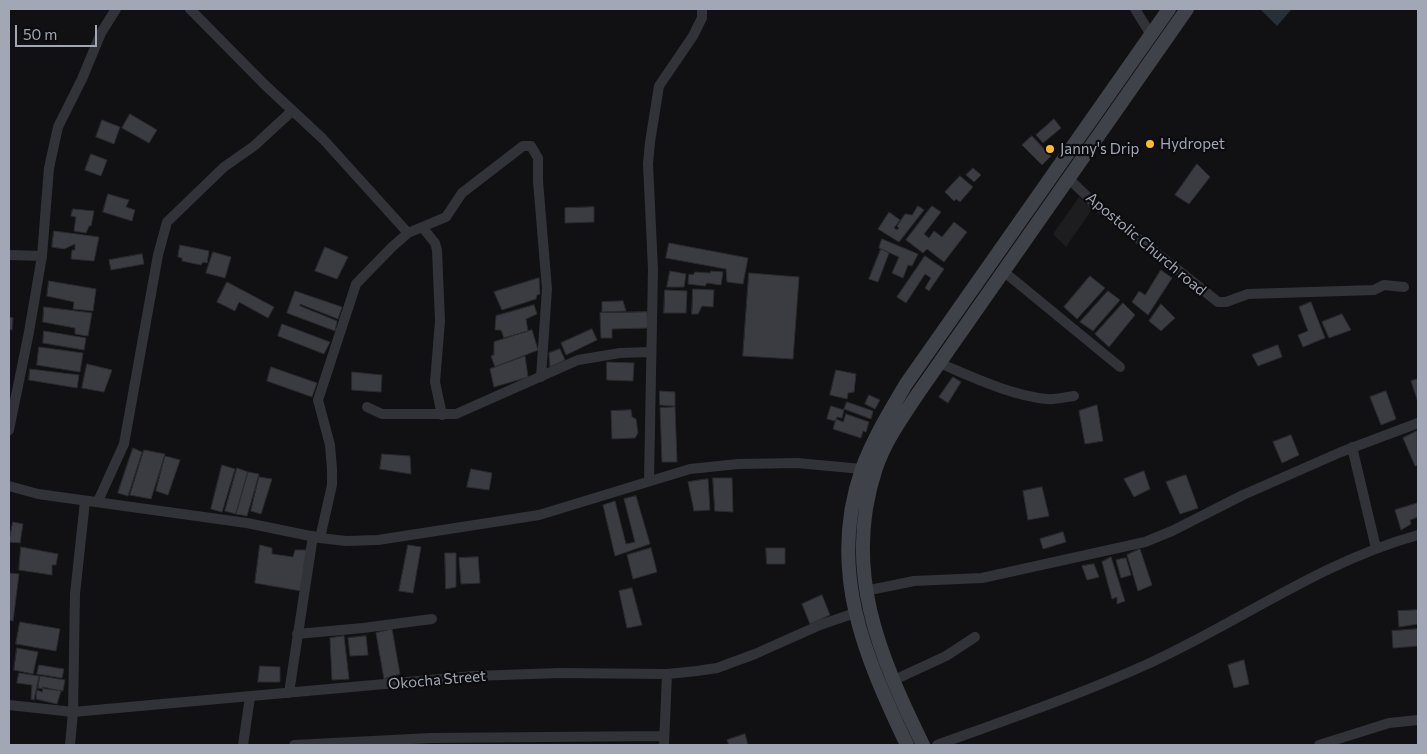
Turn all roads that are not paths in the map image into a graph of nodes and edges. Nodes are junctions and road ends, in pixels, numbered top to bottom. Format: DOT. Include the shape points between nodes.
graph roads {
  1 [pos="116,9"];
  2 [pos="190,9"];
  3 [pos="702,9"];
  4 [pos="1134,9"];
  5 [pos="1169,9"];
  6 [pos="1187,9"];
  7 [pos="1151,35"];
  8 [pos="292,111"];
  9 [pos="1068,178"];
  10 [pos="423,228"];
  11 [pos="408,234"];
  12 [pos="9,255"];
  13 [pos="42,256"];
  14 [pos="1003,271"];
  15 [pos="1404,287"];
  16 [pos="651,352"];
  17 [pos="939,363"];
  18 [pos="1120,367"];
  19 [pos="541,377"];
  20 [pos="1074,396"];
  21 [pos="367,407"];
  22 [pos="442,415"];
  23 [pos="1418,423"];
  24 [pos="9,430"];
  25 [pos="1352,448"];
  26 [pos="862,468"];
  27 [pos="648,480"];
  28 [pos="9,486"];
  29 [pos="98,500"];
  30 [pos="85,501"];
  31 [pos="1418,535"];
  32 [pos="317,537"];
  33 [pos="1376,548"];
  34 [pos="865,590"];
  35 [pos="855,613"];
  36 [pos="432,619"];
  37 [pos="297,634"];
  38 [pos="975,637"];
  39 [pos="667,674"];
  40 [pos="892,681"];
  41 [pos="289,693"];
  42 [pos="250,698"];
  43 [pos="9,705"];
  44 [pos="73,712"];
  45 [pos="1418,720"];
  46 [pos="664,741"];
  47 [pos="70,745"];
  48 [pos="244,745"];
  49 [pos="294,745"];
  50 [pos="908,745"];
  51 [pos="923,745"];
  52 [pos="937,745"];
  53 [pos="1319,745"];
  1 -- 13 [label="street" via="101,33 58,127 49,168"];
  2 -- 8 [label="street"];
  3 -- 16 [label="street" via="702,18 693,36 659,86 650,142"];
  4 -- 7 [label="street"];
  5 -- 7 [label="main road"];
  6 -- 9 [label="main road"];
  7 -- 26 [label="main road" via="906,384"];
  8 -- 11 [label="street" via="323,139"];
  8 -- 29 [label="street" via="254,146 217,173 167,222 158,255 124,444"];
  9 -- 14 [label="main road"];
  9 -- 15 [label="street, Apostolic Church road" via="1218,302 1248,294 1374,290 1384,285"];
  10 -- 11 [label="street"];
  10 -- 19 [label="street" via="446,217 462,193 523,146 531,146 538,158 547,289"];
  10 -- 22 [label="street" via="437,250 440,321 435,382"];
  11 -- 32 [label="street" via="356,284 318,400 330,445 332,485"];
  12 -- 13 [label="street"];
  13 -- 24 [label="street" via="24,366"];
  14 -- 17 [label="main road"];
  14 -- 18 [label="street"];
  16 -- 19 [label="street" via="593,356"];
  16 -- 27 [label="street"];
  17 -- 20 [label="street" via="1026,395 1048,399"];
  17 -- 34 [label="main road" via="892,433 876,467 863,530"];
  19 -- 22 [label="street" via="456,414"];
  21 -- 22 [label="street" via="382,414"];
  23 -- 25 [label="street"];
  25 -- 33 [label="street"];
  25 -- 34 [label="street" via="1145,542 982,578 914,581"];
  26 -- 27 [label="street" via="797,463 738,464 690,469"];
  26 -- 35 [label="main road" via="848,529 850,587"];
  27 -- 32 [label="street" via="539,515 378,540 346,541"];
  28 -- 30 [label="street"];
  29 -- 30 [label="street"];
  29 -- 32 [label="street" via="247,522"];
  30 -- 44 [label="street" via="75,594"];
  31 -- 33 [label="street"];
  32 -- 37 [label="street"];
  33 -- 52 [label="street" via="1153,662"];
  34 -- 40 [label="main road" via="877,640"];
  35 -- 39 [label="street, Okocha Street" via="717,668"];
  35 -- 50 [label="main road" via="878,685"];
  36 -- 37 [label="street"];
  37 -- 41 [label="street"];
  38 -- 40 [label="street" via="946,656"];
  39 -- 41 [label="street, Okocha Street" via="483,676"];
  39 -- 46 [label="street"];
  40 -- 51 [label="main road"];
  41 -- 42 [label="street, Okocha Street"];
  42 -- 44 [label="street, Okocha Street"];
  42 -- 48 [label="street"];
  43 -- 44 [label="street, Okocha Street"];
  44 -- 47 [label="street"];
  45 -- 53 [label="street" via="1389,723"];
  46 -- 49 [label="street" via="432,738"];
}
